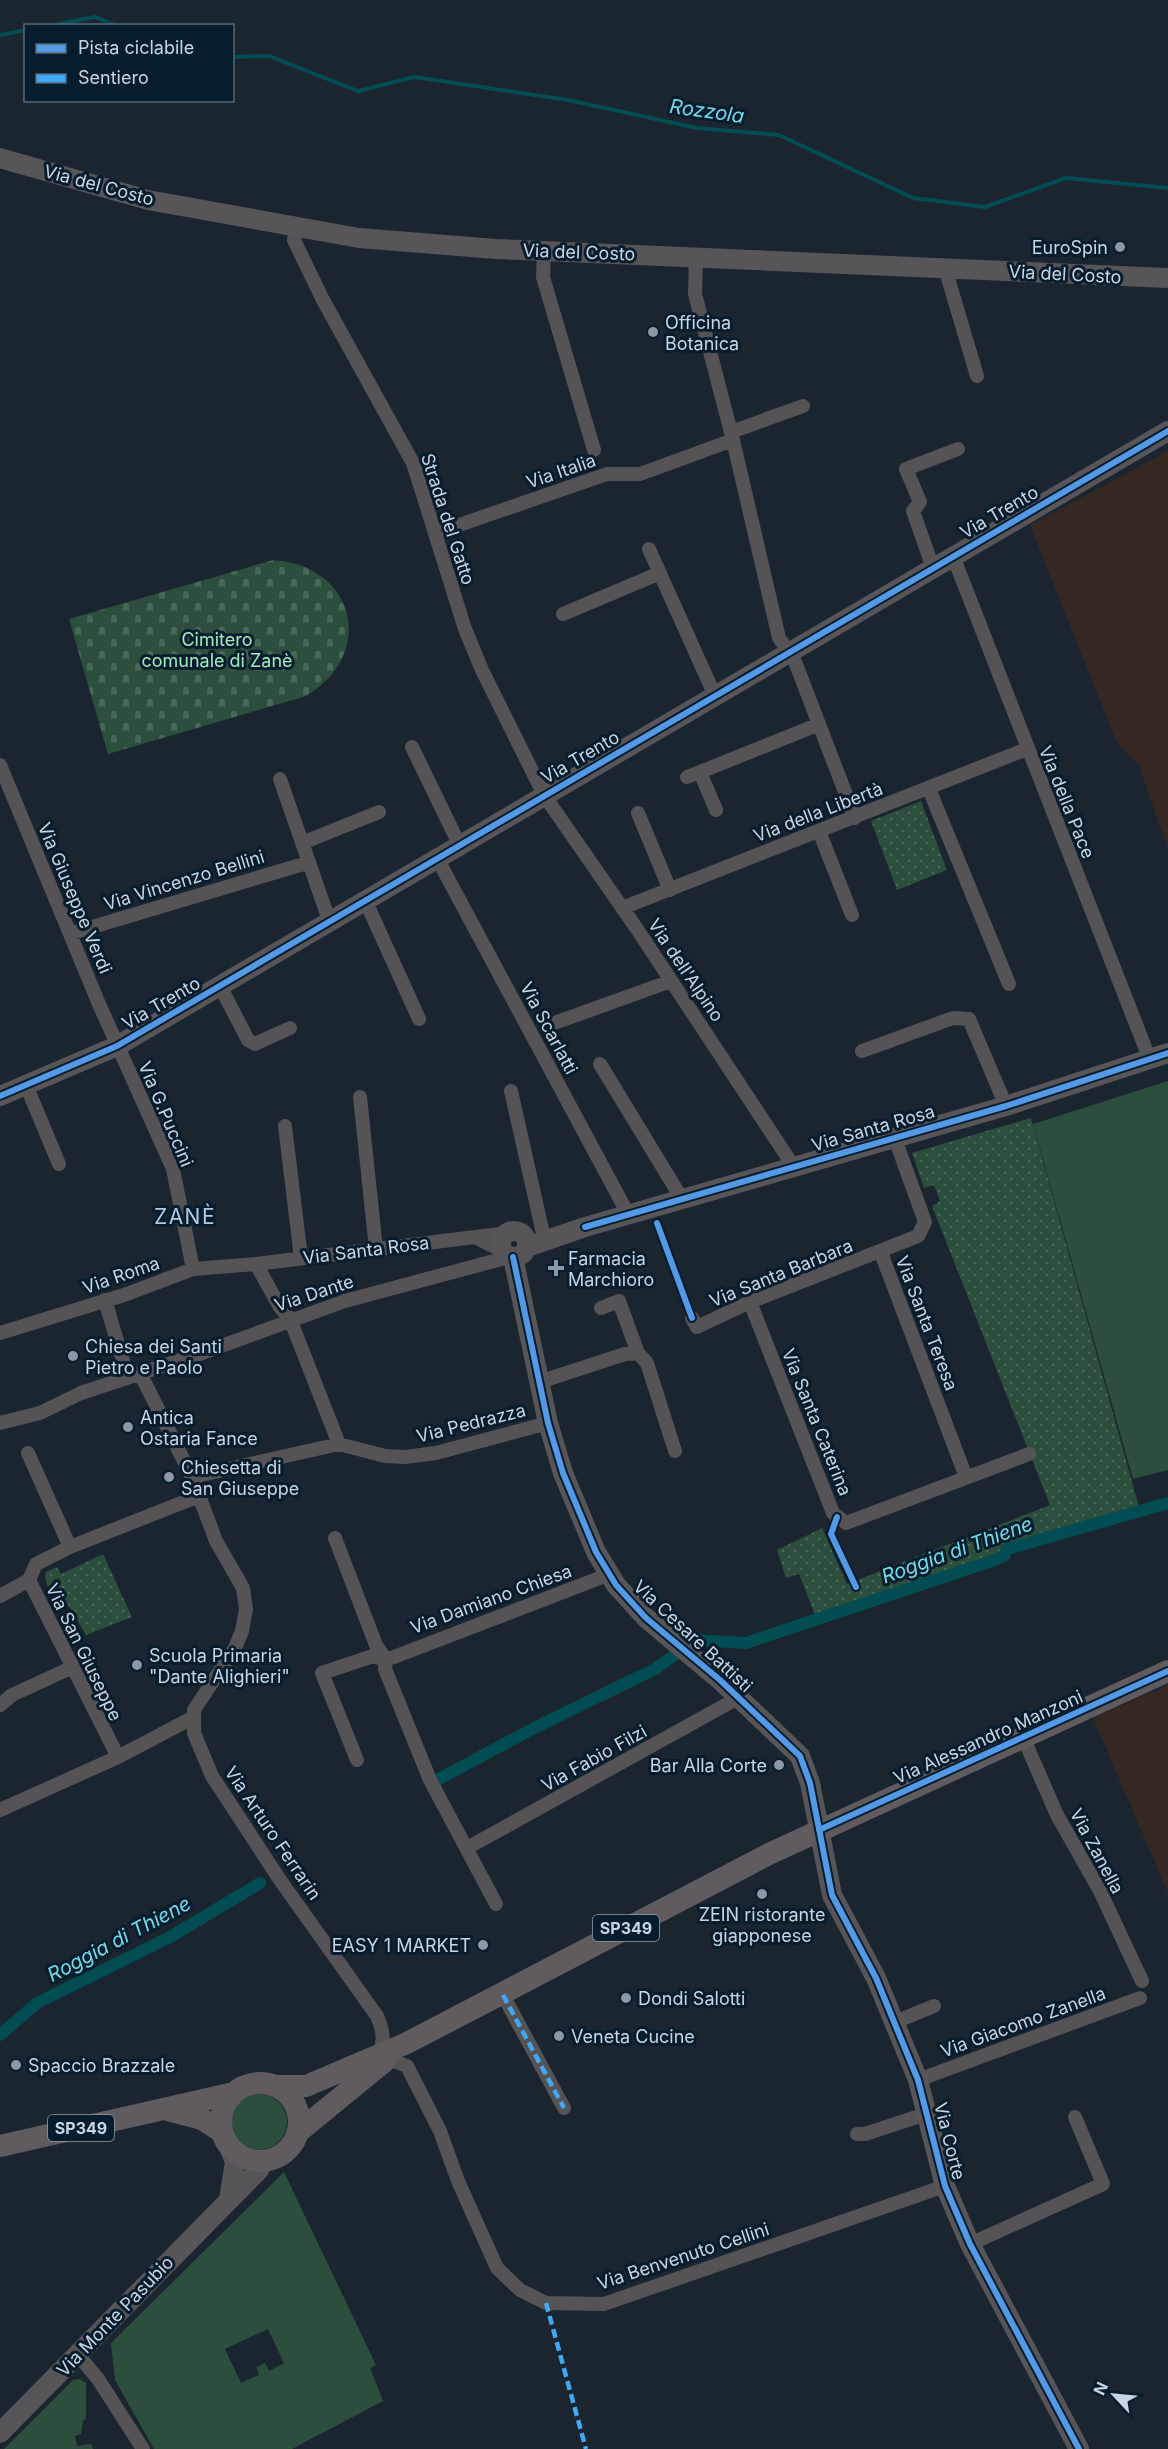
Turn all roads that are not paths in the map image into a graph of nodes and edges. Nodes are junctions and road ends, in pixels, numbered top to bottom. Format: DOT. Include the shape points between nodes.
graph roads {
  1 [pos="0,158"];
  2 [pos="296,227"];
  3 [pos="544,251"];
  4 [pos="696,257"];
  5 [pos="945,268"];
  6 [pos="1168,278"];
  7 [pos="977,376"];
  8 [pos="803,406"];
  9 [pos="1168,432"];
  10 [pos="732,436"];
  11 [pos="958,449"];
  12 [pos="594,450"];
  13 [pos="436,533"];
  14 [pos="649,549"];
  15 [pos="953,556"];
  16 [pos="933,568"];
  17 [pos="660,573"];
  18 [pos="563,614"];
  19 [pos="788,653"];
  20 [pos="715,696"];
  21 [pos="817,725"];
  22 [pos="412,747"];
  23 [pos="1027,749"];
  24 [pos="0,765"];
  25 [pos="280,779"];
  26 [pos="929,789"];
  27 [pos="544,795"];
  28 [pos="716,810"];
  29 [pos="379,812"];
  30 [pos="638,813"];
  31 [pos="855,818"];
  32 [pos="819,831"];
  33 [pos="302,843"];
  34 [pos="460,846"];
  35 [pos="438,860"];
  36 [pos="307,862"];
  37 [pos="670,890"];
  38 [pos="366,902"];
  39 [pos="622,908"];
  40 [pos="852,915"];
  41 [pos="330,923"];
  42 [pos="72,933"];
  43 [pos="671,981"];
  44 [pos="1009,984"];
  45 [pos="220,986"];
  46 [pos="419,1019"];
  47 [pos="546,1026"];
  48 [pos="290,1028"];
  49 [pos="117,1046"];
  50 [pos="862,1051"];
  51 [pos="1159,1056"];
  52 [pos="600,1064"];
  53 [pos="26,1085"];
  54 [pos="511,1091"];
  55 [pos="0,1096"];
  56 [pos="360,1097"];
  57 [pos="1006,1106"];
  58 [pos="285,1126"];
  59 [pos="894,1136"];
  60 [pos="59,1164"];
  61 [pos="794,1167"];
  62 [pos="682,1198"];
  63 [pos="628,1214"];
  64 [pos="585,1227"];
  65 [pos="542,1229"];
  66 [pos="514,1248"];
  67 [pos="376,1249"];
  68 [pos="881,1253"];
  69 [pos="301,1258"];
  70 [pos="256,1264"];
  71 [pos="193,1269"];
  72 [pos="105,1300"];
  73 [pos="750,1302"];
  74 [pos="601,1308"];
  75 [pos="692,1318"];
  76 [pos="290,1319"];
  77 [pos="0,1333"];
  78 [pos="638,1353"];
  79 [pos="134,1374"];
  80 [pos="539,1382"];
  81 [pos="0,1423"];
  82 [pos="548,1423"];
  83 [pos="339,1444"];
  84 [pos="675,1451"];
  85 [pos="28,1453"];
  86 [pos="1029,1454"];
  87 [pos="192,1477"];
  88 [pos="966,1477"];
  89 [pos="199,1496"];
  90 [pos="334,1538"];
  91 [pos="70,1546"];
  92 [pos="610,1574"];
  93 [pos="29,1580"];
  94 [pos="0,1596"];
  95 [pos="386,1660"];
  96 [pos="73,1667"];
  97 [pos="1168,1671"];
  98 [pos="738,1698"];
  99 [pos="0,1705"];
  100 [pos="192,1718"];
  101 [pos="1023,1737"];
  102 [pos="118,1757"];
  103 [pos="357,1760"];
  104 [pos="0,1810"];
  105 [pos="819,1830"];
  106 [pos="467,1848"];
  107 [pos="496,1904"];
  108 [pos="1142,1981"];
  109 [pos="504,1995"];
  110 [pos="1140,1998"];
  111 [pos="934,2006"];
  112 [pos="895,2022"];
  113 [pos="383,2029"];
  114 [pos="390,2055"];
  115 [pos="324,2079"];
  116 [pos="918,2080"];
  117 [pos="274,2086"];
  118 [pos="234,2093"];
  119 [pos="330,2106"];
  120 [pos="564,2108"];
  121 [pos="161,2109"];
  122 [pos="929,2113"];
  123 [pos="1074,2117"];
  124 [pos="297,2133"];
  125 [pos="857,2134"];
  126 [pos="226,2140"];
  127 [pos="0,2146"];
  128 [pos="264,2161"];
  129 [pos="945,2186"];
  130 [pos="229,2199"];
  131 [pos="970,2244"];
  132 [pos="78,2355"];
  133 [pos="0,2433"];
  134 [pos="143,2449"];
  135 [pos="1079,2449"];
  1 -- 2 [label="street, Via del Costo" via="148,200"];
  2 -- 3 [label="street, Via del Costo" via="359,238"];
  2 -- 13 [label="street, Strada del Gatto" via="294,240 323,300 412,463"];
  3 -- 4 [label="street, Via del Costo"];
  3 -- 12 [label="street" via="543,277"];
  4 -- 5 [label="street, Via del Costo"];
  4 -- 10 [label="street" via="695,294"];
  5 -- 6 [label="street, Via del Costo"];
  5 -- 7 [label="street"];
  8 -- 10 [label="street, Via Italia"];
  9 -- 15 [label="street, Via Trento"];
  10 -- 13 [label="street, Via Italia" via="640,474 607,474"];
  10 -- 19 [label="street" via="779,638"];
  11 -- 16 [label="street" via="906,470 920,502 913,511"];
  13 -- 27 [label="street, Strada del Gatto" via="465,629"];
  14 -- 17 [label="street"];
  15 -- 16 [label="street, Via Trento"];
  15 -- 23 [label="street, Via della Pace"];
  16 -- 19 [label="street, Via Trento"];
  17 -- 18 [label="street"];
  17 -- 20 [label="street"];
  19 -- 20 [label="street, Via Trento"];
  19 -- 21 [label="street" via="799,671"];
  20 -- 27 [label="street, Via Trento"];
  21 -- 28 [label="street" via="693,774"];
  21 -- 31 [label="street"];
  22 -- 34 [label="street"];
  23 -- 26 [label="street, Via della Libertà"];
  23 -- 51 [label="street, Via della Pace"];
  24 -- 42 [label="street, Via Giuseppe Verdi"];
  25 -- 33 [label="street"];
  26 -- 31 [label="street, Via della Libertà"];
  26 -- 44 [label="street"];
  27 -- 34 [label="street, Via Trento"];
  27 -- 39 [label="street, Via dell'Alpino"];
  29 -- 33 [label="street"];
  30 -- 37 [label="street"];
  31 -- 32 [label="street, Via della Libertà"];
  32 -- 37 [label="street, Via della Libertà"];
  32 -- 40 [label="street"];
  33 -- 36 [label="street"];
  34 -- 35 [label="street, Via Trento"];
  35 -- 38 [label="street, Via Trento"];
  35 -- 63 [label="street, Via Scarlatti"];
  36 -- 41 [label="street"];
  36 -- 42 [label="street, Via Vincenzo Bellini"];
  37 -- 39 [label="street, Via della Libertà"];
  38 -- 41 [label="street, Via Trento"];
  38 -- 46 [label="street"];
  39 -- 43 [label="street, Via dell'Alpino"];
  41 -- 45 [label="street, Via Trento"];
  42 -- 49 [label="street, Via Giuseppe Verdi"];
  43 -- 47 [label="street"];
  43 -- 61 [label="street, Via dell'Alpino"];
  45 -- 48 [label="street" via="248,1040 255,1044"];
  45 -- 49 [label="street, Via Trento"];
  49 -- 53 [label="street, Via Trento"];
  49 -- 71 [label="street, Via G.Puccini" via="172,1169"];
  50 -- 57 [label="street" via="952,1018 969,1019"];
  51 -- 57 [label="street, Via Santa Rosa"];
  52 -- 62 [label="street"];
  53 -- 55 [label="street, Via Trento"];
  53 -- 60 [label="street"];
  54 -- 65 [label="street"];
  56 -- 67 [label="street"];
  57 -- 59 [label="street, Via Santa Rosa"];
  58 -- 69 [label="street"];
  59 -- 61 [label="street, Via Santa Rosa"];
  59 -- 68 [label="street, Via Santa Teresa" via="925,1222 918,1236"];
  61 -- 62 [label="street, Via Santa Rosa"];
  62 -- 63 [label="street, Via Santa Rosa"];
  63 -- 64 [label="street, Via Santa Rosa"];
  64 -- 65 [label="street, Via Santa Rosa"];
  64 -- 66 [label="street, Via Santa Rosa"];
  65 -- 66 [label="street, Via Santa Rosa"];
  66 -- 67 [label="street, Via Santa Rosa" via="477,1238"];
  66 -- 76 [label="street, Via Dante"];
  66 -- 80 [label="street, Via Cesare Battisti"];
  67 -- 69 [label="street, Via Santa Rosa"];
  68 -- 73 [label="street, Via Santa Barbara"];
  68 -- 88 [label="street, Via Santa Teresa"];
  69 -- 70 [label="street, Via Santa Rosa"];
  70 -- 71 [label="street, Via Roma"];
  70 -- 76 [label="street"];
  71 -- 72 [label="street, Via Roma"];
  72 -- 77 [label="street, Via Roma"];
  72 -- 79 [label="street" via="125,1368"];
  73 -- 75 [label="street, Via Santa Barbara" via="697,1327"];
  73 -- 88 [label="street, Via Santa Caterina" via="837,1517 846,1523"];
  74 -- 78 [label="street" via="620,1302"];
  76 -- 79 [label="street, Via Dante"];
  76 -- 83 [label="street"];
  78 -- 80 [label="street"];
  78 -- 84 [label="street" via="647,1363"];
  79 -- 81 [label="street, Via Dante" via="40,1413"];
  79 -- 87 [label="street" via="144,1379"];
  80 -- 82 [label="street, Via Cesare Battisti"];
  82 -- 83 [label="street, Via Pedrazza" via="436,1453 405,1457"];
  82 -- 92 [label="street, Via Cesare Battisti" via="563,1473 596,1552"];
  83 -- 87 [label="street, Via Pedrazza"];
  85 -- 91 [label="street"];
  86 -- 88 [label="street"];
  87 -- 89 [label="street"];
  89 -- 91 [label="street, Via San Giuseppe"];
  89 -- 100 [label="street" via="216,1541 243,1588 246,1609 235,1648 198,1701"];
  90 -- 95 [label="street" via="376,1645"];
  91 -- 93 [label="street, Via San Giuseppe" via="36,1564"];
  92 -- 95 [label="street, Via Damiano Chiesa"];
  92 -- 98 [label="street, Via Cesare Battisti" via="639,1611"];
  93 -- 94 [label="street"];
  93 -- 96 [label="street, Via San Giuseppe"];
  95 -- 103 [label="street, Via Damiano Chiesa" via="373,1656 322,1673"];
  95 -- 106 [label="street" via="385,1668 430,1780"];
  96 -- 99 [label="street" via="12,1695"];
  96 -- 102 [label="street, Via San Giuseppe"];
  97 -- 101 [label="main road, Via Alessandro Manzoni / SP349"];
  98 -- 105 [label="street, Via Cesare Battisti" via="800,1756"];
  98 -- 106 [label="street, Via Fabio Filzi"];
  100 -- 102 [label="street"];
  100 -- 113 [label="street, Via Arturo Ferrarin" via="212,1776"];
  101 -- 105 [label="main road, Via Alessandro Manzoni / SP349"];
  101 -- 108 [label="street, Via Zanella" via="1057,1815 1100,1891"];
  102 -- 104 [label="street"];
  105 -- 109 [label="main road, Via Alessandro Manzoni / SP349" via="584,1949"];
  105 -- 112 [label="street, Via Corte" via="832,1895"];
  106 -- 107 [label="street"];
  109 -- 114 [label="main road, Via Alessandro Manzoni / SP349"];
  109 -- 120 [label="street"];
  110 -- 116 [label="street, Via Giacomo Zanella"];
  111 -- 112 [label="street"];
  112 -- 116 [label="street, Via Corte"];
  113 -- 114 [label="street, Via Benvenuto Cellini"];
  113 -- 114 [label="street" via="383,2045"];
  114 -- 115 [label="main road, Via Alessandro Manzoni / SP349"];
  114 -- 119 [label="main road, Via Alessandro Manzoni / SP349"];
  114 -- 129 [label="street, Via Benvenuto Cellini" via="406,2066 440,2131 497,2268 520,2290 546,2303 604,2304"];
  115 -- 117 [label="main road, Via Alessandro Manzoni / SP349" via="306,2086"];
  115 -- 119 [label="main road" via="332,2094"];
  116 -- 122 [label="street, Via Corte"];
  117 -- 118 [label="main road, SP349" via="253,2084"];
  117 -- 124 [label="main road" via="292,2100 297,2110"];
  118 -- 121 [label="main road, SP349"];
  118 -- 126 [label="main road" via="222,2111"];
  119 -- 124 [label="main road, Via Alessandro Manzoni / SP349"];
  121 -- 126 [label="main road, SP349" via="202,2119"];
  121 -- 127 [label="main road, SP349"];
  122 -- 125 [label="street, Via Corte"];
  122 -- 129 [label="street, Via Corte"];
  123 -- 131 [label="street" via="1103,2184"];
  124 -- 128 [label="main road, SP349" via="285,2152"];
  126 -- 128 [label="main road, SP349" via="251,2160"];
  126 -- 130 [label="street" via="235,2162"];
  128 -- 130 [label="street, Via Monte Pasubio"];
  129 -- 131 [label="street, Via Corte"];
  130 -- 132 [label="street, Via Monte Pasubio"];
  131 -- 135 [label="street, Via Corte"];
  132 -- 133 [label="street, Via Monte Pasubio"];
  132 -- 134 [label="street"];
}
